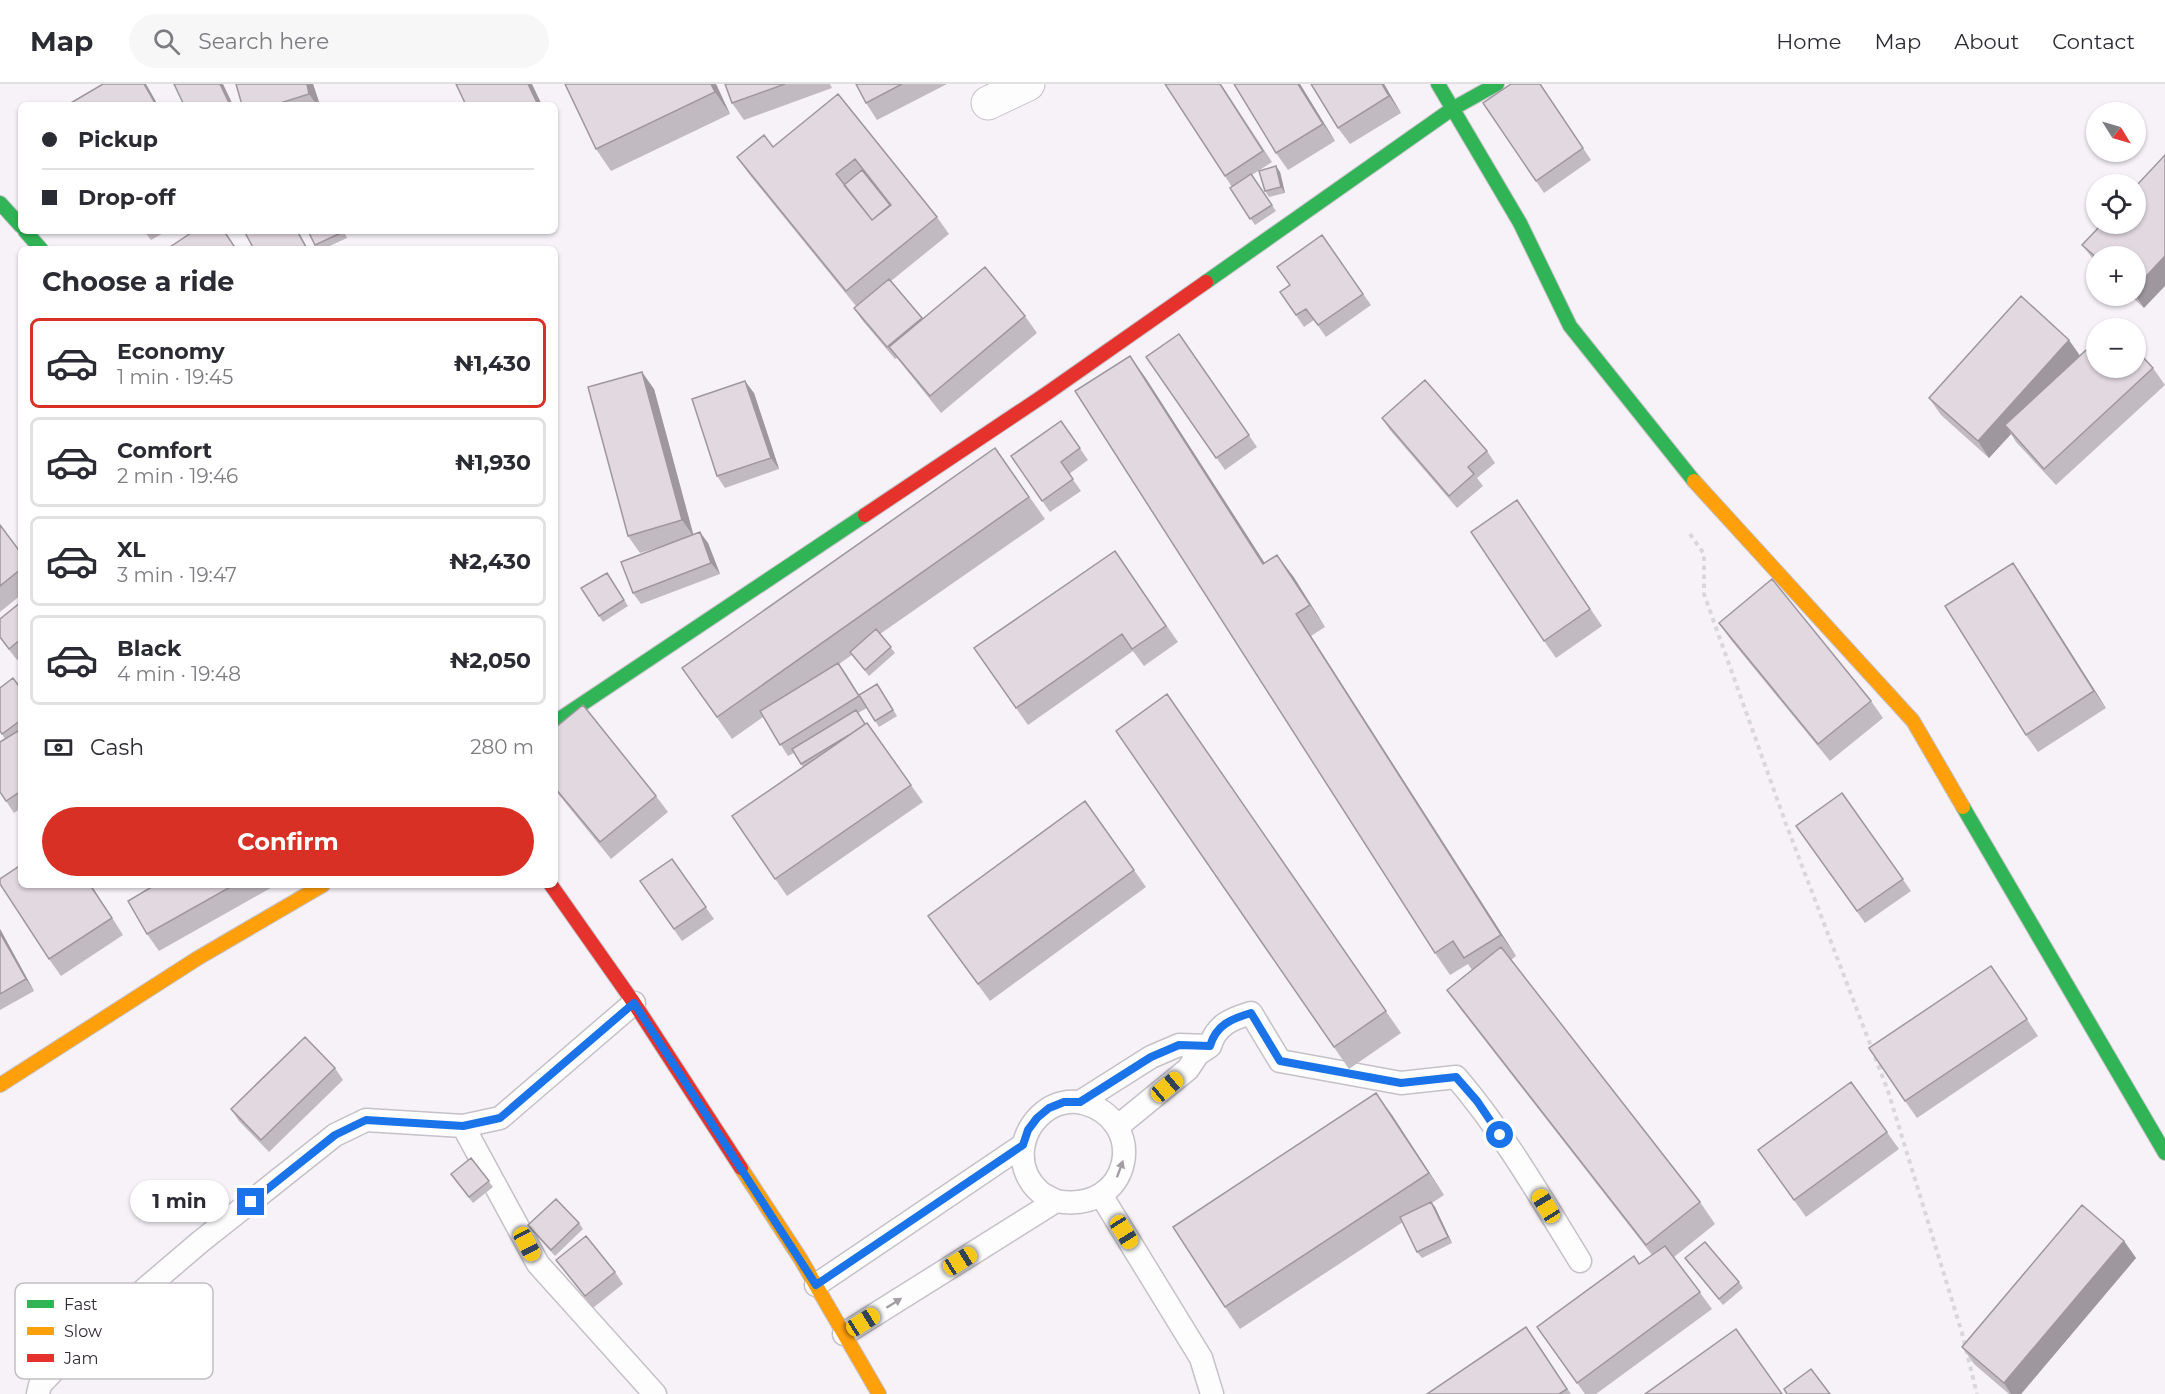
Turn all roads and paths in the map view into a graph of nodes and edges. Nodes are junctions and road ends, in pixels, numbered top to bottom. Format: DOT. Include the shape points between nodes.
graph roads {
  1 [pos="1028,84"];
  2 [pos="1438,84"];
  3 [pos="1497,84"];
  4 [pos="988,103"];
  5 [pos="1452,109"];
  6 [pos="0,203"];
  7 [pos="18,223"];
  8 [pos="28,234"];
  9 [pos="38,246"];
  10 [pos="1688,530"];
  11 [pos="558,720"];
  12 [pos="318,888"];
  13 [pos="553,888"];
  14 [pos="634,1003"];
  15 [pos="1210,1046"];
  16 [pos="0,1085"];
  17 [pos="1080,1102"];
  18 [pos="463,1126"];
  19 [pos="1117,1127"];
  20 [pos="1023,1145"];
  21 [pos="2165,1153"];
  22 [pos="1101,1195"];
  23 [pos="1056,1201"];
  24 [pos="1580,1261"];
  25 [pos="152,1283"];
  26 [pos="816,1285"];
  27 [pos="844,1334"];
  28 [pos="46,1379"];
  29 [pos="38,1394"];
  30 [pos="655,1394"];
  31 [pos="879,1394"];
  32 [pos="1212,1394"];
  33 [pos="1977,1394"];
  1 -- 4 [label="street"];
  2 -- 5 [label="street"];
  3 -- 5 [label="street"];
  5 -- 11 [label="street" via="1046,394"];
  5 -- 21 [label="street" via="1520,223 1570,326 1687,473 1913,721"];
  6 -- 7 [label="street"];
  8 -- 9 [label="street"];
  10 -- 33 [label="path" via="1704,554 1704,594 1888,1091"];
  12 -- 16 [label="street" via="198,957"];
  13 -- 14 [label="street"];
  14 -- 18 [label="lane" via="500,1118"];
  14 -- 26 [label="street"];
  15 -- 17 [label="lane" via="1179,1045 1151,1057"];
  15 -- 19 [label="lane"];
  15 -- 24 [label="lane" via="1214,1033 1233,1018 1251,1013 1280,1061 1401,1083 1456,1077 1477,1101"];
  17 -- 19 [label="lane" via="1107,1114"];
  17 -- 20 [label="lane" via="1064,1102 1049,1108 1028,1130"];
  18 -- 25 [label="lane" via="366,1120 335,1135"];
  18 -- 30 [label="lane" via="538,1264"];
  22 -- 19 [label="lane, one-way" via="1113,1185 1124,1156"];
  20 -- 23 [label="lane" via="1023,1162 1030,1179"];
  20 -- 26 [label="lane"];
  22 -- 23 [label="lane" via="1072,1204"];
  22 -- 32 [label="lane" via="1201,1358"];
  27 -- 23 [label="lane, one-way"];
  26 -- 27 [label="street"];
  27 -- 31 [label="street"];
  28 -- 29 [label="lane"];
}
